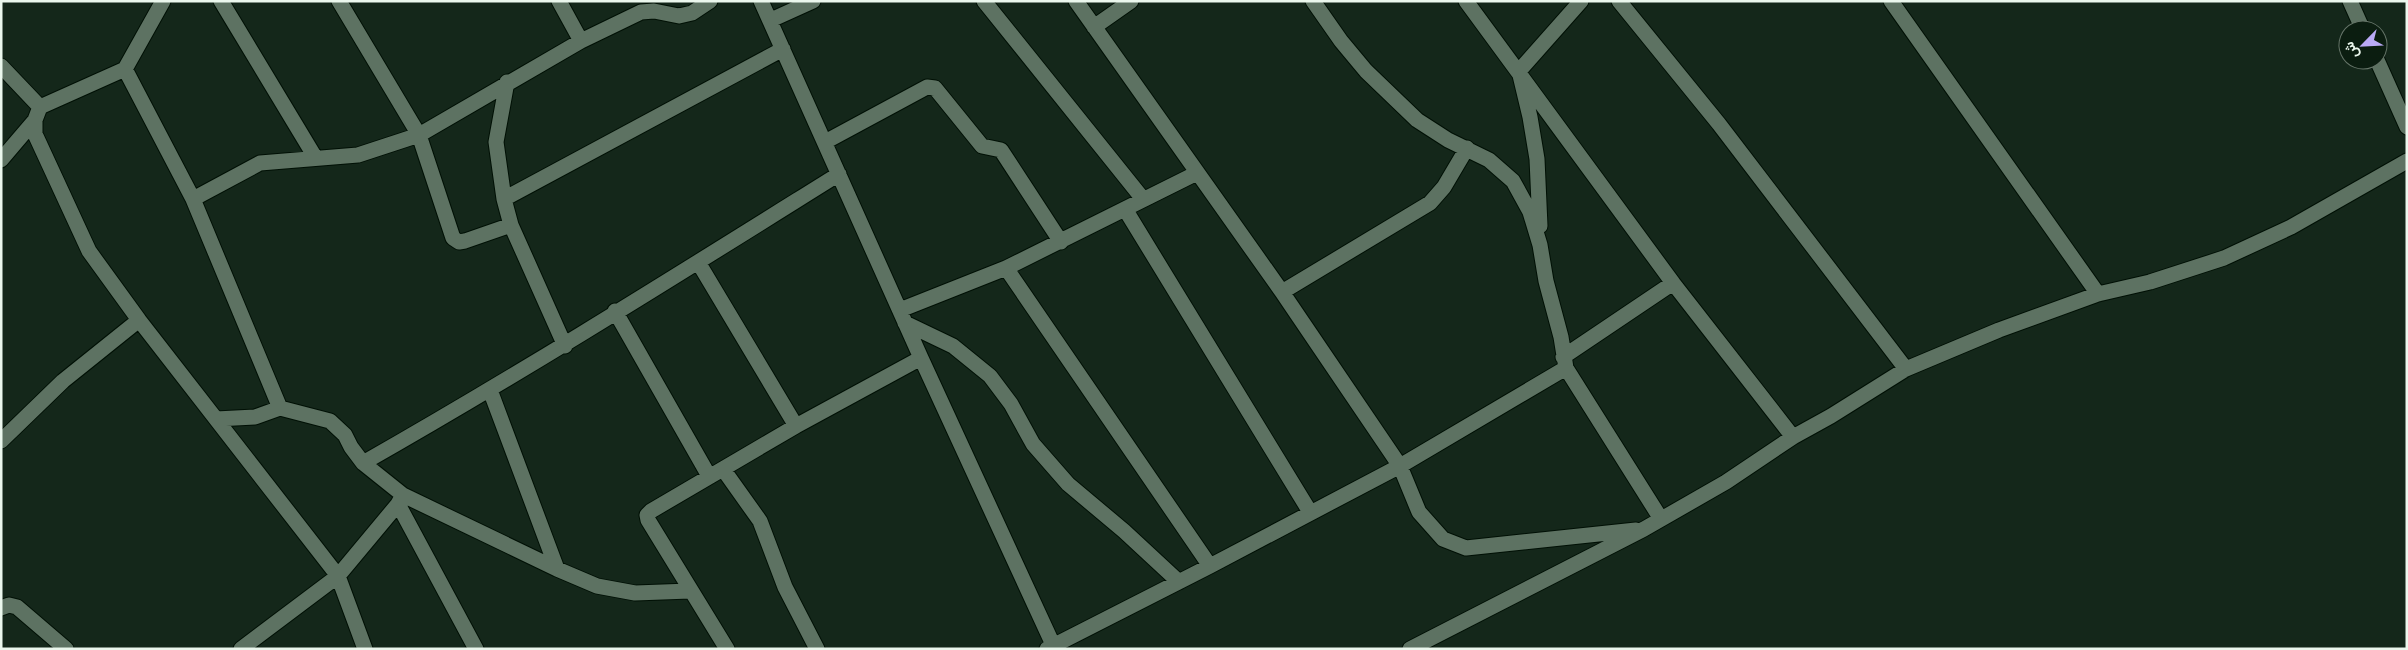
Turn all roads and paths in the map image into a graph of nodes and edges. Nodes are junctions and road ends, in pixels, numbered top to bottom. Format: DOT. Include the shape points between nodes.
graph roads {
  1 [pos="163,1"];
  2 [pos="221,1"];
  3 [pos="339,1"];
  4 [pos="559,1"];
  5 [pos="710,1"];
  6 [pos="761,1"];
  7 [pos="813,1"];
  8 [pos="984,1"];
  9 [pos="1076,1"];
  10 [pos="1131,1"];
  11 [pos="1313,1"];
  12 [pos="1466,1"];
  13 [pos="1581,1"];
  14 [pos="1618,1"];
  15 [pos="1890,1"];
  16 [pos="2350,1"];
  17 [pos="771,20"];
  18 [pos="2359,20"];
  19 [pos="1094,26"];
  20 [pos="581,41"];
  21 [pos="783,50"];
  22 [pos="1,66"];
  23 [pos="125,70"];
  24 [pos="2381,70"];
  25 [pos="1519,71"];
  26 [pos="507,82"];
  27 [pos="38,113"];
  28 [pos="2407,127"];
  29 [pos="419,135"];
  30 [pos="825,142"];
  31 [pos="1467,148"];
  32 [pos="315,157"];
  33 [pos="1,160"];
  34 [pos="2407,161"];
  35 [pos="1197,173"];
  36 [pos="839,174"];
  37 [pos="1143,198"];
  38 [pos="193,199"];
  39 [pos="504,200"];
  40 [pos="1125,209"];
  41 [pos="511,225"];
  42 [pos="1061,242"];
  43 [pos="1540,245"];
  44 [pos="698,262"];
  45 [pos="1006,268"];
  46 [pos="1673,283"];
  47 [pos="1282,292"];
  48 [pos="2098,294"];
  49 [pos="615,311"];
  50 [pos="903,316"];
  51 [pos="139,320"];
  52 [pos="565,346"];
  53 [pos="921,358"];
  54 [pos="1564,362"];
  55 [pos="1906,369"];
  56 [pos="490,390"];
  57 [pos="280,408"];
  58 [pos="216,418"];
  59 [pos="796,426"];
  60 [pos="1793,437"];
  61 [pos="1,442"];
  62 [pos="363,463"];
  63 [pos="1400,466"];
  64 [pos="723,469"];
  65 [pos="709,476"];
  66 [pos="400,499"];
  67 [pos="1310,512"];
  68 [pos="1662,519"];
  69 [pos="1644,529"];
  70 [pos="1210,566"];
  71 [pos="557,569"];
  72 [pos="338,576"];
  73 [pos="1179,582"];
  74 [pos="690,591"];
  75 [pos="1,608"];
  76 [pos="1051,648"];
  77 [pos="66,649"];
  78 [pos="241,649"];
  79 [pos="365,649"];
  80 [pos="476,649"];
  81 [pos="727,649"];
  82 [pos="817,649"];
  83 [pos="1410,649"];
  1 -- 23 [label="street"];
  2 -- 32 [label="street"];
  3 -- 29 [label="street"];
  4 -- 20 [label="street"];
  5 -- 20 [label="street" via="692,13 679,16 641,12"];
  6 -- 17 [label="street"];
  7 -- 17 [label="street"];
  8 -- 37 [label="street"];
  9 -- 19 [label="street"];
  10 -- 19 [label="street"];
  11 -- 31 [label="street" via="1341,41 1391,96 1417,120"];
  12 -- 25 [label="street"];
  13 -- 25 [label="street"];
  14 -- 55 [label="street" via="1720,124"];
  15 -- 48 [label="street"];
  16 -- 18 [label="street"];
  17 -- 21 [label="street"];
  19 -- 35 [label="street"];
  20 -- 26 [label="street"];
  21 -- 30 [label="street"];
  21 -- 39 [label="street"];
  22 -- 27 [label="street"];
  23 -- 27 [label="street"];
  23 -- 38 [label="street"];
  24 -- 28 [label="street"];
  25 -- 43 [label="street" via="1536,159"];
  25 -- 46 [label="street"];
  26 -- 29 [label="street"];
  26 -- 39 [label="street" via="496,142"];
  27 -- 33 [label="street"];
  27 -- 51 [label="street" via="35,134 89,251"];
  29 -- 32 [label="street" via="358,155"];
  29 -- 41 [label="street" via="453,238 465,241"];
  30 -- 36 [label="street"];
  30 -- 42 [label="street" via="927,87 935,88 982,146 1001,150"];
  31 -- 43 [label="street" via="1489,160 1513,181 1530,212"];
  31 -- 47 [label="street" via="1444,188 1430,203"];
  32 -- 38 [label="street" via="260,163"];
  34 -- 48 [label="street" via="2290,227 2224,258 2150,282"];
  35 -- 37 [label="street"];
  35 -- 47 [label="street"];
  36 -- 44 [label="street"];
  36 -- 50 [label="street"];
  37 -- 40 [label="street"];
  38 -- 57 [label="street"];
  39 -- 41 [label="street"];
  40 -- 42 [label="street"];
  40 -- 67 [label="street"];
  41 -- 52 [label="street"];
  42 -- 45 [label="street"];
  43 -- 54 [label="street"];
  44 -- 49 [label="street"];
  44 -- 59 [label="street"];
  45 -- 50 [label="street"];
  45 -- 70 [label="street"];
  46 -- 54 [label="street"];
  46 -- 60 [label="street"];
  47 -- 63 [label="street"];
  48 -- 55 [label="street"];
  49 -- 52 [label="street"];
  49 -- 65 [label="street"];
  50 -- 53 [label="street"];
  50 -- 73 [label="street" via="953,346 990,376 1011,404 1033,444 1068,484"];
  51 -- 58 [label="street"];
  51 -- 61 [label="street" via="63,381"];
  52 -- 56 [label="street"];
  53 -- 59 [label="street"];
  53 -- 76 [label="street"];
  54 -- 63 [label="street"];
  54 -- 68 [label="street"];
  55 -- 60 [label="street"];
  56 -- 62 [label="street"];
  56 -- 71 [label="street"];
  57 -- 58 [label="street" via="255,418"];
  57 -- 62 [label="street" via="330,422 346,435"];
  58 -- 72 [label="street"];
  59 -- 64 [label="street"];
  60 -- 68 [label="street" via="1726,482"];
  62 -- 66 [label="street"];
  63 -- 67 [label="street"];
  63 -- 69 [label="street" via="1419,512 1443,539 1466,548"];
  64 -- 65 [label="street"];
  64 -- 82 [label="street" via="760,521 786,587"];
  65 -- 74 [label="street" via="647,515"];
  66 -- 71 [label="street"];
  66 -- 72 [label="street"];
  66 -- 80 [label="street"];
  67 -- 70 [label="street"];
  68 -- 69 [label="street"];
  69 -- 83 [label="street"];
  70 -- 73 [label="street"];
  71 -- 74 [label="street" via="597,586 635,593"];
  72 -- 78 [label="street"];
  72 -- 79 [label="street"];
  73 -- 76 [label="street"];
  74 -- 81 [label="street"];
  75 -- 77 [label="street" via="17,607"];
}
